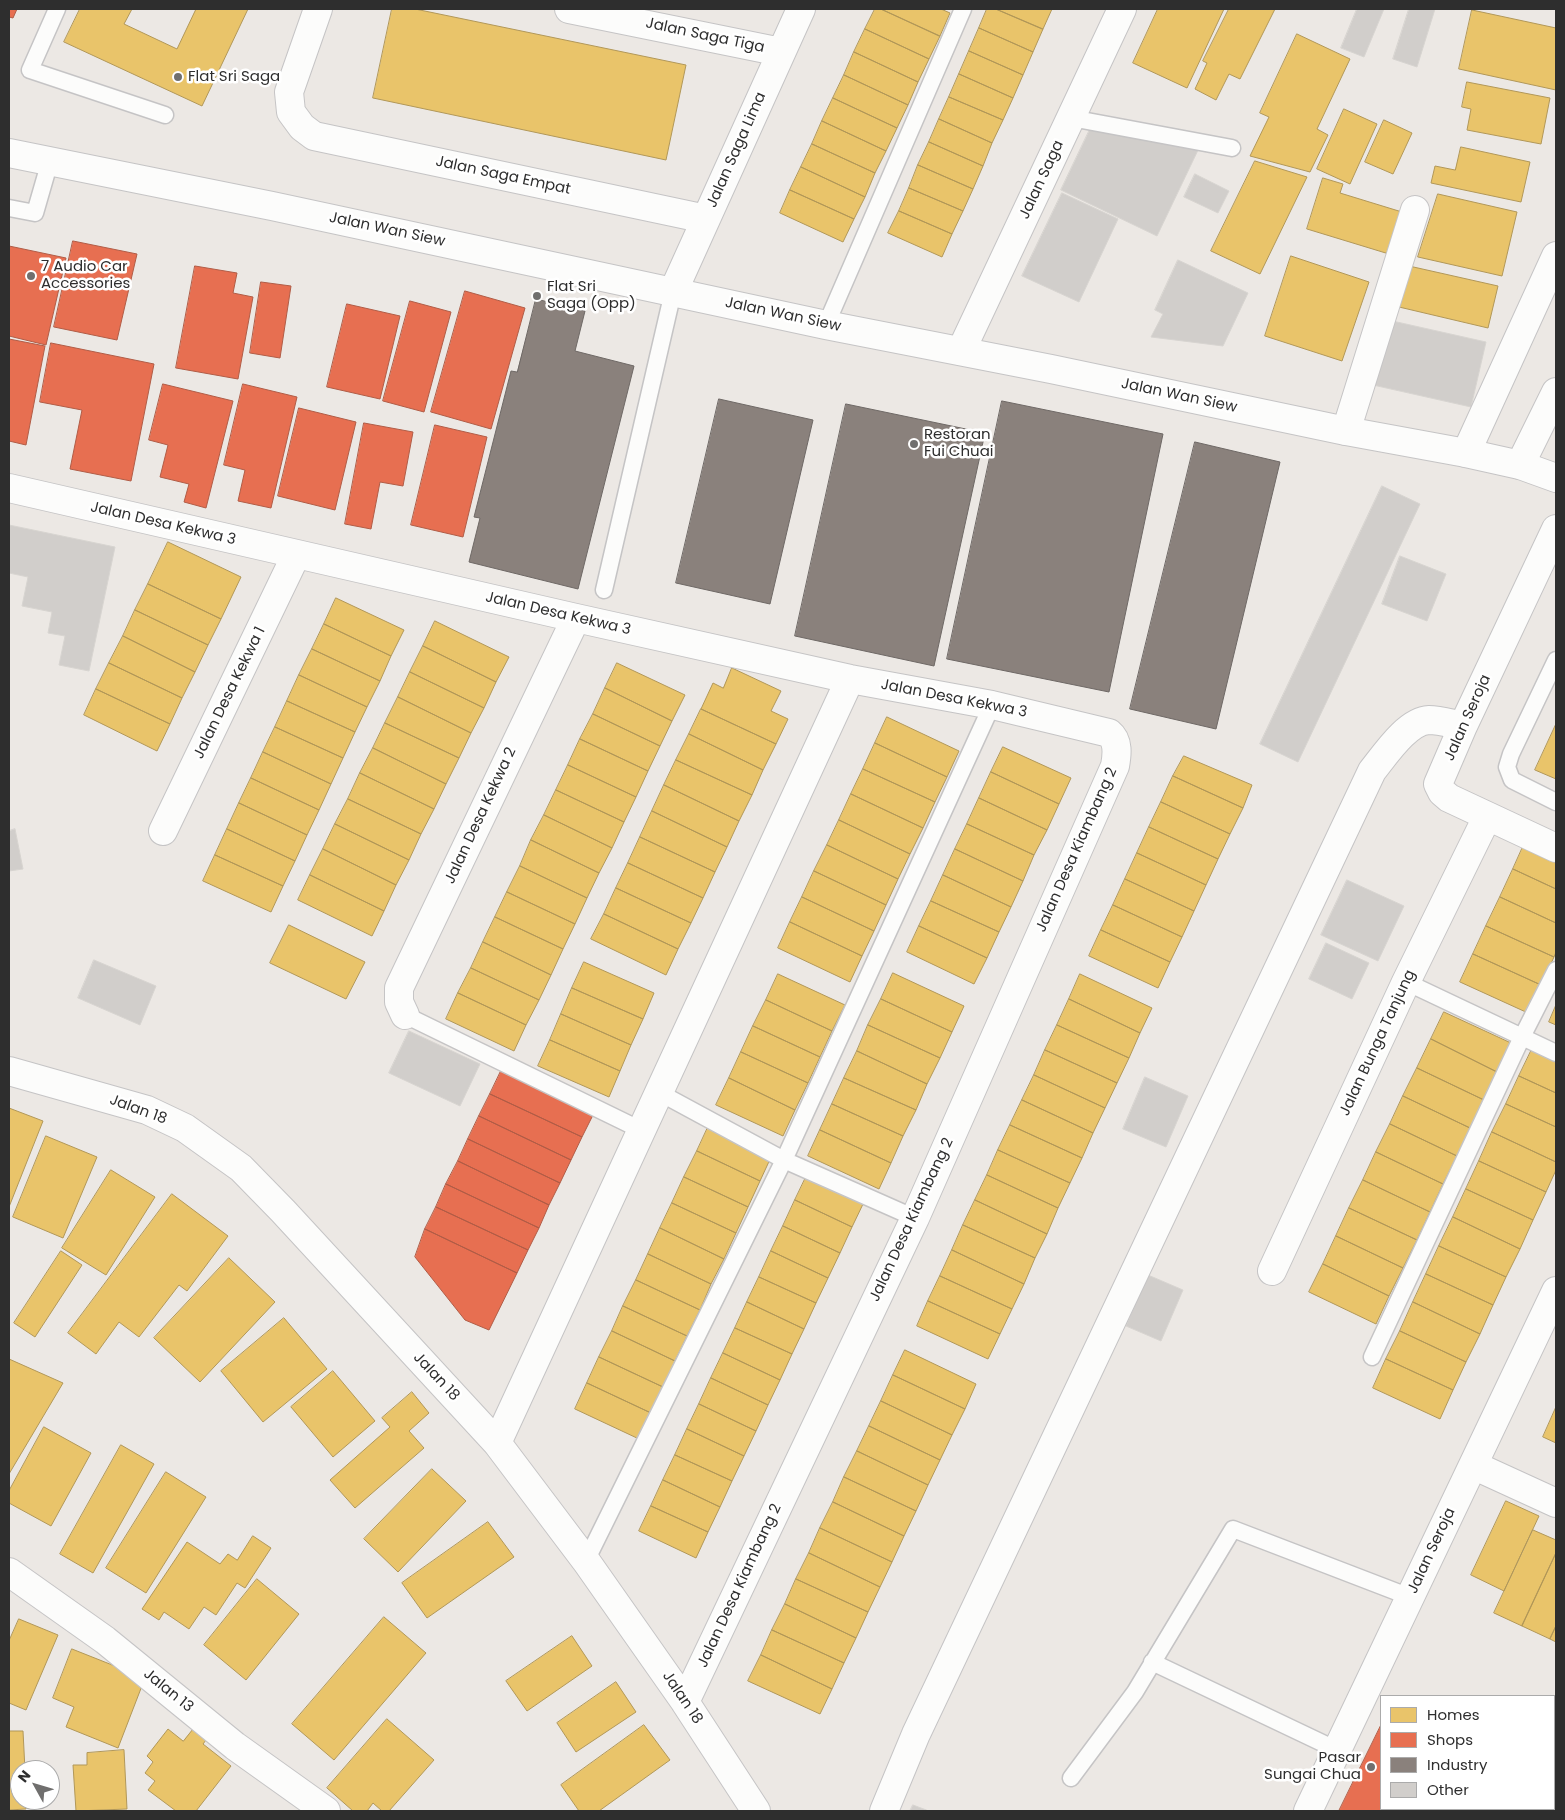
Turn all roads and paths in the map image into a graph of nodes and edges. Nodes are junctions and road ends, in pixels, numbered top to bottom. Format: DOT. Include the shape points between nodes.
graph roads {
  1 [pos="57,9"];
  2 [pos="318,9"];
  3 [pos="569,9"];
  4 [pos="801,9"];
  5 [pos="963,9"];
  6 [pos="1122,9"];
  7 [pos="781,52"];
  8 [pos="165,115"];
  9 [pos="1071,118"];
  10 [pos="1232,148"];
  11 [pos="9,153"];
  12 [pos="50,161"];
  13 [pos="9,208"];
  14 [pos="1416,210"];
  15 [pos="706,219"];
  16 [pos="1556,256"];
  17 [pos="673,292"];
  18 [pos="826,325"];
  19 [pos="961,351"];
  20 [pos="1556,392"];
  21 [pos="1346,431"];
  22 [pos="1466,453"];
  23 [pos="1520,465"];
  24 [pos="1556,478"];
  25 [pos="9,488"];
  26 [pos="1556,529"];
  27 [pos="296,555"];
  28 [pos="604,590"];
  29 [pos="576,618"];
  30 [pos="1556,660"];
  31 [pos="850,679"];
  32 [pos="992,706"];
  33 [pos="1463,726"];
  34 [pos="1109,733"];
  35 [pos="1556,802"];
  36 [pos="1487,817"];
  37 [pos="164,831"];
  38 [pos="1556,848"];
  39 [pos="1556,970"];
  40 [pos="1406,982"];
  41 [pos="405,1015"];
  42 [pos="1522,1036"];
  43 [pos="1556,1053"];
  44 [pos="9,1071"];
  45 [pos="660,1093"];
  46 [pos="642,1131"];
  47 [pos="784,1160"];
  48 [pos="915,1218"];
  49 [pos="1272,1271"];
  50 [pos="1556,1291"];
  51 [pos="1372,1358"];
  52 [pos="497,1443"];
  53 [pos="1473,1465"];
  54 [pos="1556,1503"];
  55 [pos="586,1561"];
  56 [pos="9,1572"];
  57 [pos="1410,1597"];
  58 [pos="1152,1662"];
  59 [pos="685,1702"];
  60 [pos="1337,1750"];
  61 [pos="1071,1778"];
  62 [pos="326,1811"];
  63 [pos="756,1811"];
  64 [pos="884,1811"];
  65 [pos="1308,1811"];
  1 -- 8 [label="lane" via="30,70"];
  2 -- 15 [label="street, Jalan Saga Empat" via="289,92 291,112 314,136"];
  3 -- 7 [label="street, Jalan Saga Tiga"];
  4 -- 7 [label="street, Jalan Saga Lima"];
  5 -- 18 [label="lane"];
  6 -- 9 [label="street, Jalan Saga"];
  7 -- 15 [label="street, Jalan Saga Lima"];
  9 -- 10 [label="lane"];
  9 -- 19 [label="street, Jalan Saga"];
  11 -- 12 [label="street, Jalan Wan Siew"];
  12 -- 13 [label="lane" via="35,213"];
  12 -- 17 [label="street, Jalan Wan Siew"];
  14 -- 21 [label="street"];
  15 -- 17 [label="street, Jalan Saga Lima"];
  16 -- 22 [label="street"];
  17 -- 18 [label="street, Jalan Wan Siew"];
  17 -- 28 [label="lane"];
  18 -- 19 [label="street, Jalan Wan Siew"];
  19 -- 21 [label="street, Jalan Wan Siew"];
  20 -- 23 [label="street"];
  21 -- 22 [label="street, Jalan Wan Siew"];
  22 -- 23 [label="street, Jalan Wan Siew"];
  23 -- 24 [label="street, Jalan Wan Siew"];
  25 -- 27 [label="street, Jalan Desa Kekwa 3"];
  26 -- 33 [label="street, Jalan Seroja"];
  27 -- 29 [label="street, Jalan Desa Kekwa 3"];
  27 -- 37 [label="street, Jalan Desa Kekwa 1"];
  29 -- 31 [label="street, Jalan Desa Kekwa 3"];
  29 -- 41 [label="street, Jalan Desa Kekwa 2" via="400,988 399,1002"];
  30 -- 35 [label="lane" via="1507,768 1512,780"];
  31 -- 32 [label="street, Jalan Desa Kekwa 3"];
  31 -- 45 [label="street"];
  32 -- 34 [label="street, Jalan Desa Kekwa 3"];
  32 -- 47 [label="lane"];
  33 -- 36 [label="street, Jalan Seroja" via="1438,784 1449,798"];
  33 -- 64 [label="street" via="1429,720 1418,722 1394,742 1372,771 916,1734"];
  34 -- 48 [label="street, Jalan Desa Kiambang 2" via="1115,742 1115,766"];
  36 -- 38 [label="street, Jalan Seroja"];
  36 -- 40 [label="street, Jalan Bunga Tanjung"];
  39 -- 42 [label="lane"];
  40 -- 42 [label="lane"];
  40 -- 49 [label="street, Jalan Bunga Tanjung"];
  41 -- 46 [label="lane"];
  42 -- 43 [label="lane"];
  42 -- 51 [label="lane"];
  44 -- 52 [label="street, Jalan 18" via="147,1110 185,1128 241,1168"];
  45 -- 46 [label="street"];
  45 -- 47 [label="lane"];
  46 -- 52 [label="street"];
  47 -- 48 [label="lane"];
  47 -- 55 [label="lane"];
  48 -- 59 [label="street, Jalan Desa Kiambang 2"];
  50 -- 53 [label="street, Jalan Seroja"];
  52 -- 55 [label="street, Jalan 18"];
  53 -- 54 [label="street"];
  53 -- 57 [label="street, Jalan Seroja"];
  55 -- 59 [label="street, Jalan 18"];
  56 -- 62 [label="street, Jalan 13" via="105,1640 235,1746"];
  57 -- 58 [label="lane" via="1233,1530"];
  57 -- 60 [label="street, Jalan Seroja"];
  58 -- 60 [label="lane"];
  58 -- 61 [label="lane" via="1135,1692"];
  59 -- 63 [label="street, Jalan 18"];
  60 -- 65 [label="street, Jalan Seroja"];
}
